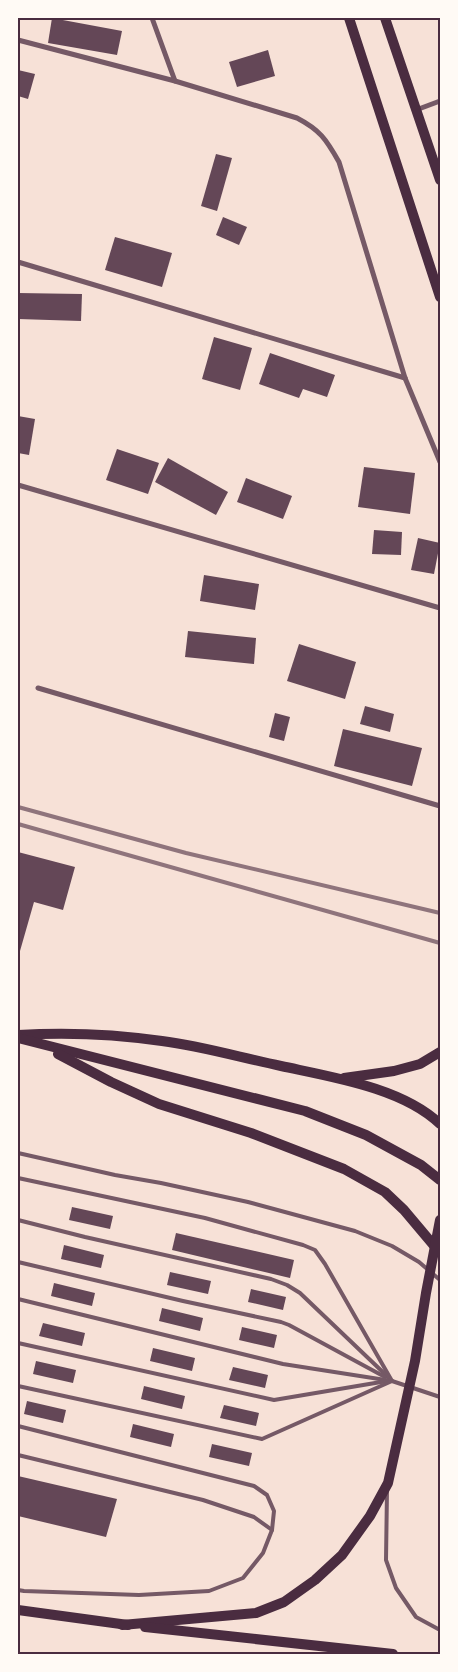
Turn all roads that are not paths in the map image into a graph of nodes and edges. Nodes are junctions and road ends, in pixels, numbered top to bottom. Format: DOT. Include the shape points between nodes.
graph roads {
  1 [pos="152,18"];
  2 [pos="348,18"];
  3 [pos="385,18"];
  4 [pos="18,40"];
  5 [pos="175,80"];
  6 [pos="440,102"];
  7 [pos="416,110"];
  8 [pos="440,180"];
  9 [pos="18,262"];
  10 [pos="440,297"];
  11 [pos="405,378"];
  12 [pos="440,462"];
  13 [pos="18,485"];
  14 [pos="440,608"];
  15 [pos="38,688"];
  16 [pos="440,806"];
  17 [pos="18,1037"];
  18 [pos="43,1046"];
  19 [pos="440,1052"];
  20 [pos="341,1079"];
  21 [pos="440,1124"];
  22 [pos="18,1153"];
  23 [pos="18,1178"];
  24 [pos="440,1180"];
  25 [pos="18,1220"];
  26 [pos="440,1221"];
  27 [pos="436,1248"];
  28 [pos="18,1262"];
  29 [pos="440,1280"];
  30 [pos="18,1299"];
  31 [pos="18,1343"];
  32 [pos="392,1381"];
  33 [pos="18,1386"];
  34 [pos="440,1397"];
  35 [pos="18,1426"];
  36 [pos="18,1455"];
  37 [pos="388,1484"];
  38 [pos="272,1530"];
  39 [pos="18,1590"];
  40 [pos="18,1610"];
  41 [pos="122,1625"];
  42 [pos="440,1630"];
  43 [pos="393,1654"];
  1 -- 5 [label="street"];
  2 -- 10 [label="main road"];
  3 -- 7 [label="main road"];
  4 -- 5 [label="street"];
  5 -- 11 [label="street" via="297,118 314,127 328,141 339,162"];
  6 -- 7 [label="street"];
  7 -- 8 [label="main road"];
  9 -- 11 [label="street"];
  11 -- 12 [label="street"];
  13 -- 14 [label="street"];
  15 -- 16 [label="street"];
  17 -- 18 [label="main road"];
  17 -- 20 [label="main road" via="84,1034 163,1041"];
  18 -- 24 [label="main road" via="305,1111 366,1135 421,1165"];
  18 -- 27 [label="main road" via="159,1104 251,1133 344,1169 384,1192"];
  19 -- 20 [label="main road" via="420,1064 394,1072"];
  20 -- 21 [label="main road" via="402,1098"];
  22 -- 29 [label="lane" via="248,1202 356,1232 392,1246 419,1262"];
  23 -- 32 [label="lane" via="205,1218 315,1250"];
  25 -- 32 [label="lane" via="287,1285 300,1293"];
  26 -- 27 [label="main road"];
  27 -- 37 [label="main road"];
  28 -- 32 [label="lane" via="281,1322"];
  30 -- 32 [label="lane" via="283,1364"];
  31 -- 32 [label="lane" via="274,1400"];
  32 -- 33 [label="lane" via="262,1439"];
  32 -- 34 [label="lane"];
  35 -- 38 [label="lane" via="254,1486 267,1495 274,1511"];
  36 -- 38 [label="lane" via="203,1500 254,1517"];
  37 -- 41 [label="main road" via="342,1555 284,1602 256,1613"];
  37 -- 42 [label="lane" via="386,1560 396,1588 416,1617"];
  38 -- 39 [label="lane" via="263,1553 243,1578 209,1591 138,1595"];
  40 -- 41 [label="main road"];
  41 -- 43 [label="main road"];
}
